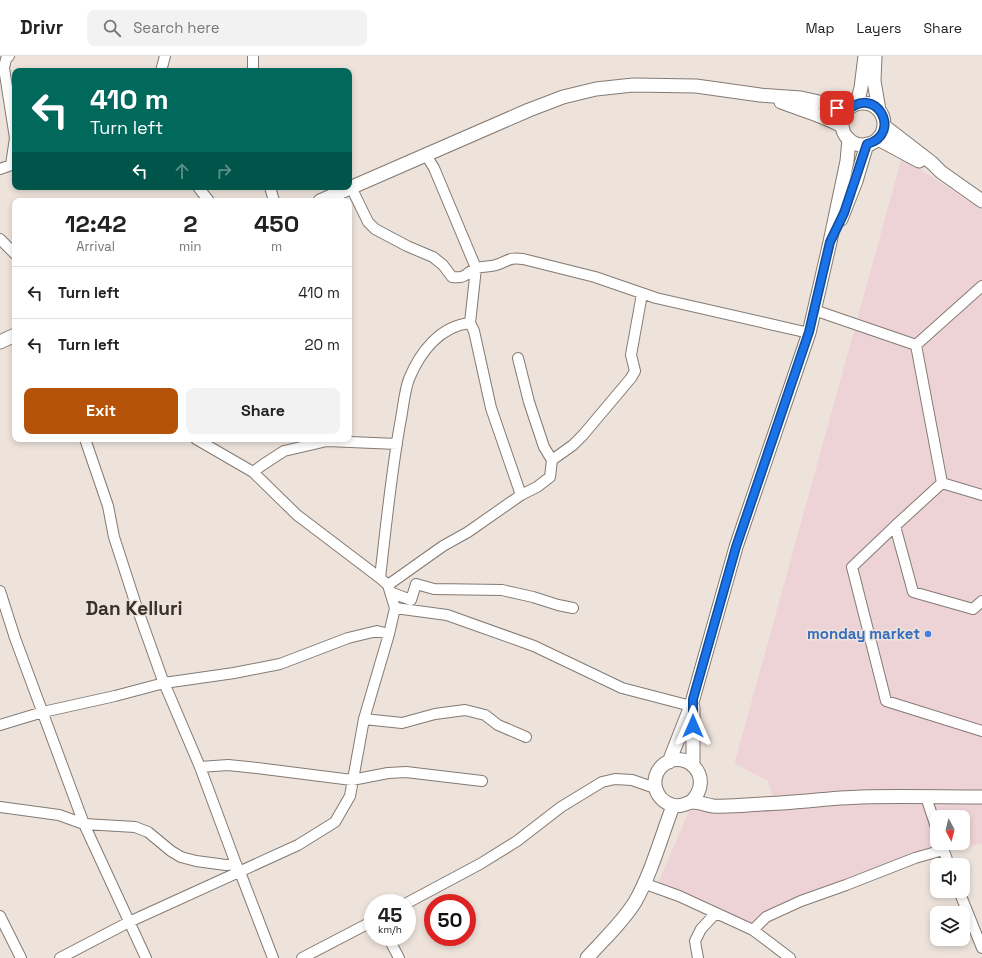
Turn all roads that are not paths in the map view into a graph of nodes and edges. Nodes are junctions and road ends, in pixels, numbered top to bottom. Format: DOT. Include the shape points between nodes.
graph roads {
  1 [pos="9,56"];
  2 [pos="164,56"];
  3 [pos="253,56"];
  4 [pos="865,56"];
  5 [pos="875,56"];
  6 [pos="162,68"];
  7 [pos="253,68"];
  8 [pos="760,95"];
  9 [pos="857,103"];
  10 [pos="879,110"];
  11 [pos="846,112"];
  12 [pos="12,124"];
  13 [pos="842,126"];
  14 [pos="884,126"];
  15 [pos="849,139"];
  16 [pos="872,142"];
  17 [pos="426,155"];
  18 [pos="12,156"];
  19 [pos="0,169"];
  20 [pos="941,172"];
  21 [pos="352,188"];
  22 [pos="200,190"];
  23 [pos="347,190"];
  24 [pos="207,198"];
  25 [pos="327,198"];
  26 [pos="982,200"];
  27 [pos="0,239"];
  28 [pos="830,242"];
  29 [pos="12,251"];
  30 [pos="476,268"];
  31 [pos="982,286"];
  32 [pos="642,294"];
  33 [pos="814,310"];
  34 [pos="470,322"];
  35 [pos="809,332"];
  36 [pos="12,336"];
  37 [pos="0,342"];
  38 [pos="916,345"];
  39 [pos="518,358"];
  40 [pos="86,442"];
  41 [pos="201,442"];
  42 [pos="323,442"];
  43 [pos="350,442"];
  44 [pos="397,444"];
  45 [pos="552,460"];
  46 [pos="253,472"];
  47 [pos="942,483"];
  48 [pos="521,495"];
  49 [pos="982,495"];
  50 [pos="896,526"];
  51 [pos="380,578"];
  52 [pos="389,589"];
  53 [pos="0,591"];
  54 [pos="982,601"];
  55 [pos="395,608"];
  56 [pos="573,608"];
  57 [pos="389,634"];
  58 [pos="164,683"];
  59 [pos="692,703"];
  60 [pos="43,712"];
  61 [pos="364,719"];
  62 [pos="0,725"];
  63 [pos="982,731"];
  64 [pos="526,737"];
  65 [pos="669,762"];
  66 [pos="693,766"];
  67 [pos="200,767"];
  68 [pos="352,780"];
  69 [pos="482,781"];
  70 [pos="655,788"];
  71 [pos="926,797"];
  72 [pos="982,797"];
  73 [pos="691,802"];
  74 [pos="673,806"];
  75 [pos="0,807"];
  76 [pos="930,810"];
  77 [pos="84,824"];
  78 [pos="933,850"];
  79 [pos="238,868"];
  80 [pos="643,883"];
  81 [pos="416,898"];
  82 [pos="962,898"];
  83 [pos="716,912"];
  84 [pos="0,916"];
  85 [pos="129,922"];
  86 [pos="364,926"];
  87 [pos="753,930"];
  88 [pos="393,946"];
  89 [pos="982,948"];
  90 [pos="590,957"];
  91 [pos="21,958"];
  92 [pos="60,958"];
  93 [pos="146,958"];
  94 [pos="273,958"];
  95 [pos="302,958"];
  96 [pos="399,958"];
  97 [pos="698,958"];
  98 [pos="790,958"];
  1 -- 12 [label="street" via="4,68"];
  2 -- 6 [label="street"];
  3 -- 7 [label="street"];
  4 -- 9 [label="main road"];
  5 -- 10 [label="main road" via="874,81"];
  8 -- 11 [label="main road" via="801,98 828,104"];
  8 -- 13 [label="main road" via="829,118"];
  8 -- 17 [label="main road" via="696,86 633,85 596,89 563,97 529,110"];
  9 -- 10 [label="main road" via="869,103"];
  9 -- 11 [label="main road"];
  10 -- 14 [label="main road" via="884,117"];
  11 -- 13 [label="main road"];
  13 -- 15 [label="main road"];
  14 -- 16 [label="main road" via="882,133"];
  14 -- 20 [label="main road"];
  15 -- 16 [label="main road" via="857,144"];
  15 -- 28 [label="main road" via="847,161"];
  16 -- 20 [label="main road"];
  16 -- 28 [label="main road"];
  17 -- 21 [label="main road"];
  17 -- 30 [label="street" via="434,168"];
  18 -- 19 [label="street" via="11,165"];
  20 -- 26 [label="main road"];
  21 -- 30 [label="street" via="368,222 375,229 433,257 452,276 458,278 467,275"];
  22 -- 24 [label="street"];
  23 -- 25 [label="main road"];
  27 -- 29 [label="street"];
  28 -- 33 [label="main road"];
  30 -- 32 [label="street" via="497,265 513,257 594,277"];
  30 -- 34 [label="street"];
  31 -- 38 [label="street"];
  32 -- 35 [label="street"];
  32 -- 45 [label="street" via="631,356 635,371 583,435"];
  33 -- 35 [label="main road"];
  33 -- 38 [label="street"];
  34 -- 44 [label="street" via="442,332 426,349 416,365 408,381"];
  34 -- 48 [label="street" via="491,408"];
  35 -- 59 [label="main road" via="736,547"];
  36 -- 37 [label="main road"];
  38 -- 47 [label="street"];
  39 -- 45 [label="street" via="544,447"];
  40 -- 58 [label="street" via="108,506 114,537"];
  41 -- 46 [label="street"];
  42 -- 46 [label="street" via="284,451"];
  43 -- 44 [label="street"];
  44 -- 51 [label="street"];
  45 -- 48 [label="street" via="550,476 537,487"];
  46 -- 51 [label="street" via="298,515"];
  47 -- 49 [label="street"];
  47 -- 50 [label="street"];
  48 -- 52 [label="street" via="443,546"];
  50 -- 54 [label="street" via="913,592 973,609"];
  50 -- 63 [label="street" via="852,567 886,701"];
  51 -- 52 [label="street"];
  52 -- 55 [label="street"];
  52 -- 56 [label="street" via="411,600 416,584 434,589 502,590"];
  53 -- 60 [label="street" via="14,638"];
  55 -- 57 [label="street"];
  55 -- 59 [label="street" via="447,615 534,646 622,688"];
  57 -- 58 [label="street" via="377,631 348,638 280,664"];
  57 -- 61 [label="street"];
  58 -- 60 [label="street"];
  58 -- 67 [label="street"];
  59 -- 65 [label="main road"];
  59 -- 66 [label="main road"];
  60 -- 62 [label="street"];
  60 -- 77 [label="street"];
  61 -- 64 [label="street" via="402,723 435,714 465,710 485,715 498,725"];
  61 -- 68 [label="street"];
  65 -- 66 [label="main road" via="679,760"];
  65 -- 70 [label="main road" via="657,773"];
  66 -- 73 [label="main road" via="701,780 699,792"];
  67 -- 68 [label="street" via="228,765"];
  67 -- 79 [label="street"];
  68 -- 69 [label="street" via="388,772 406,772"];
  68 -- 79 [label="street" via="350,796 335,822 298,846"];
  70 -- 74 [label="main road" via="662,800"];
  70 -- 81 [label="street" via="632,780 615,779 602,782 561,807 480,864"];
  71 -- 72 [label="main road"];
  71 -- 73 [label="main road" via="861,797 713,806"];
  71 -- 76 [label="street"];
  73 -- 74 [label="main road"];
  74 -- 80 [label="main road"];
  75 -- 77 [label="street" via="59,815"];
  77 -- 79 [label="street" via="134,827 148,832 181,857 196,862"];
  77 -- 85 [label="street"];
  78 -- 87 [label="street" via="801,900 766,917"];
  79 -- 85 [label="street"];
  79 -- 94 [label="street"];
  80 -- 83 [label="street"];
  80 -- 90 [label="main road" via="634,902"];
  82 -- 89 [label="street"];
  83 -- 87 [label="street"];
  83 -- 97 [label="street" via="700,929 694,941"];
  84 -- 91 [label="street"];
  85 -- 92 [label="street"];
  85 -- 93 [label="street"];
  86 -- 95 [label="street"];
  87 -- 98 [label="street"];
  88 -- 96 [label="street"];
}
